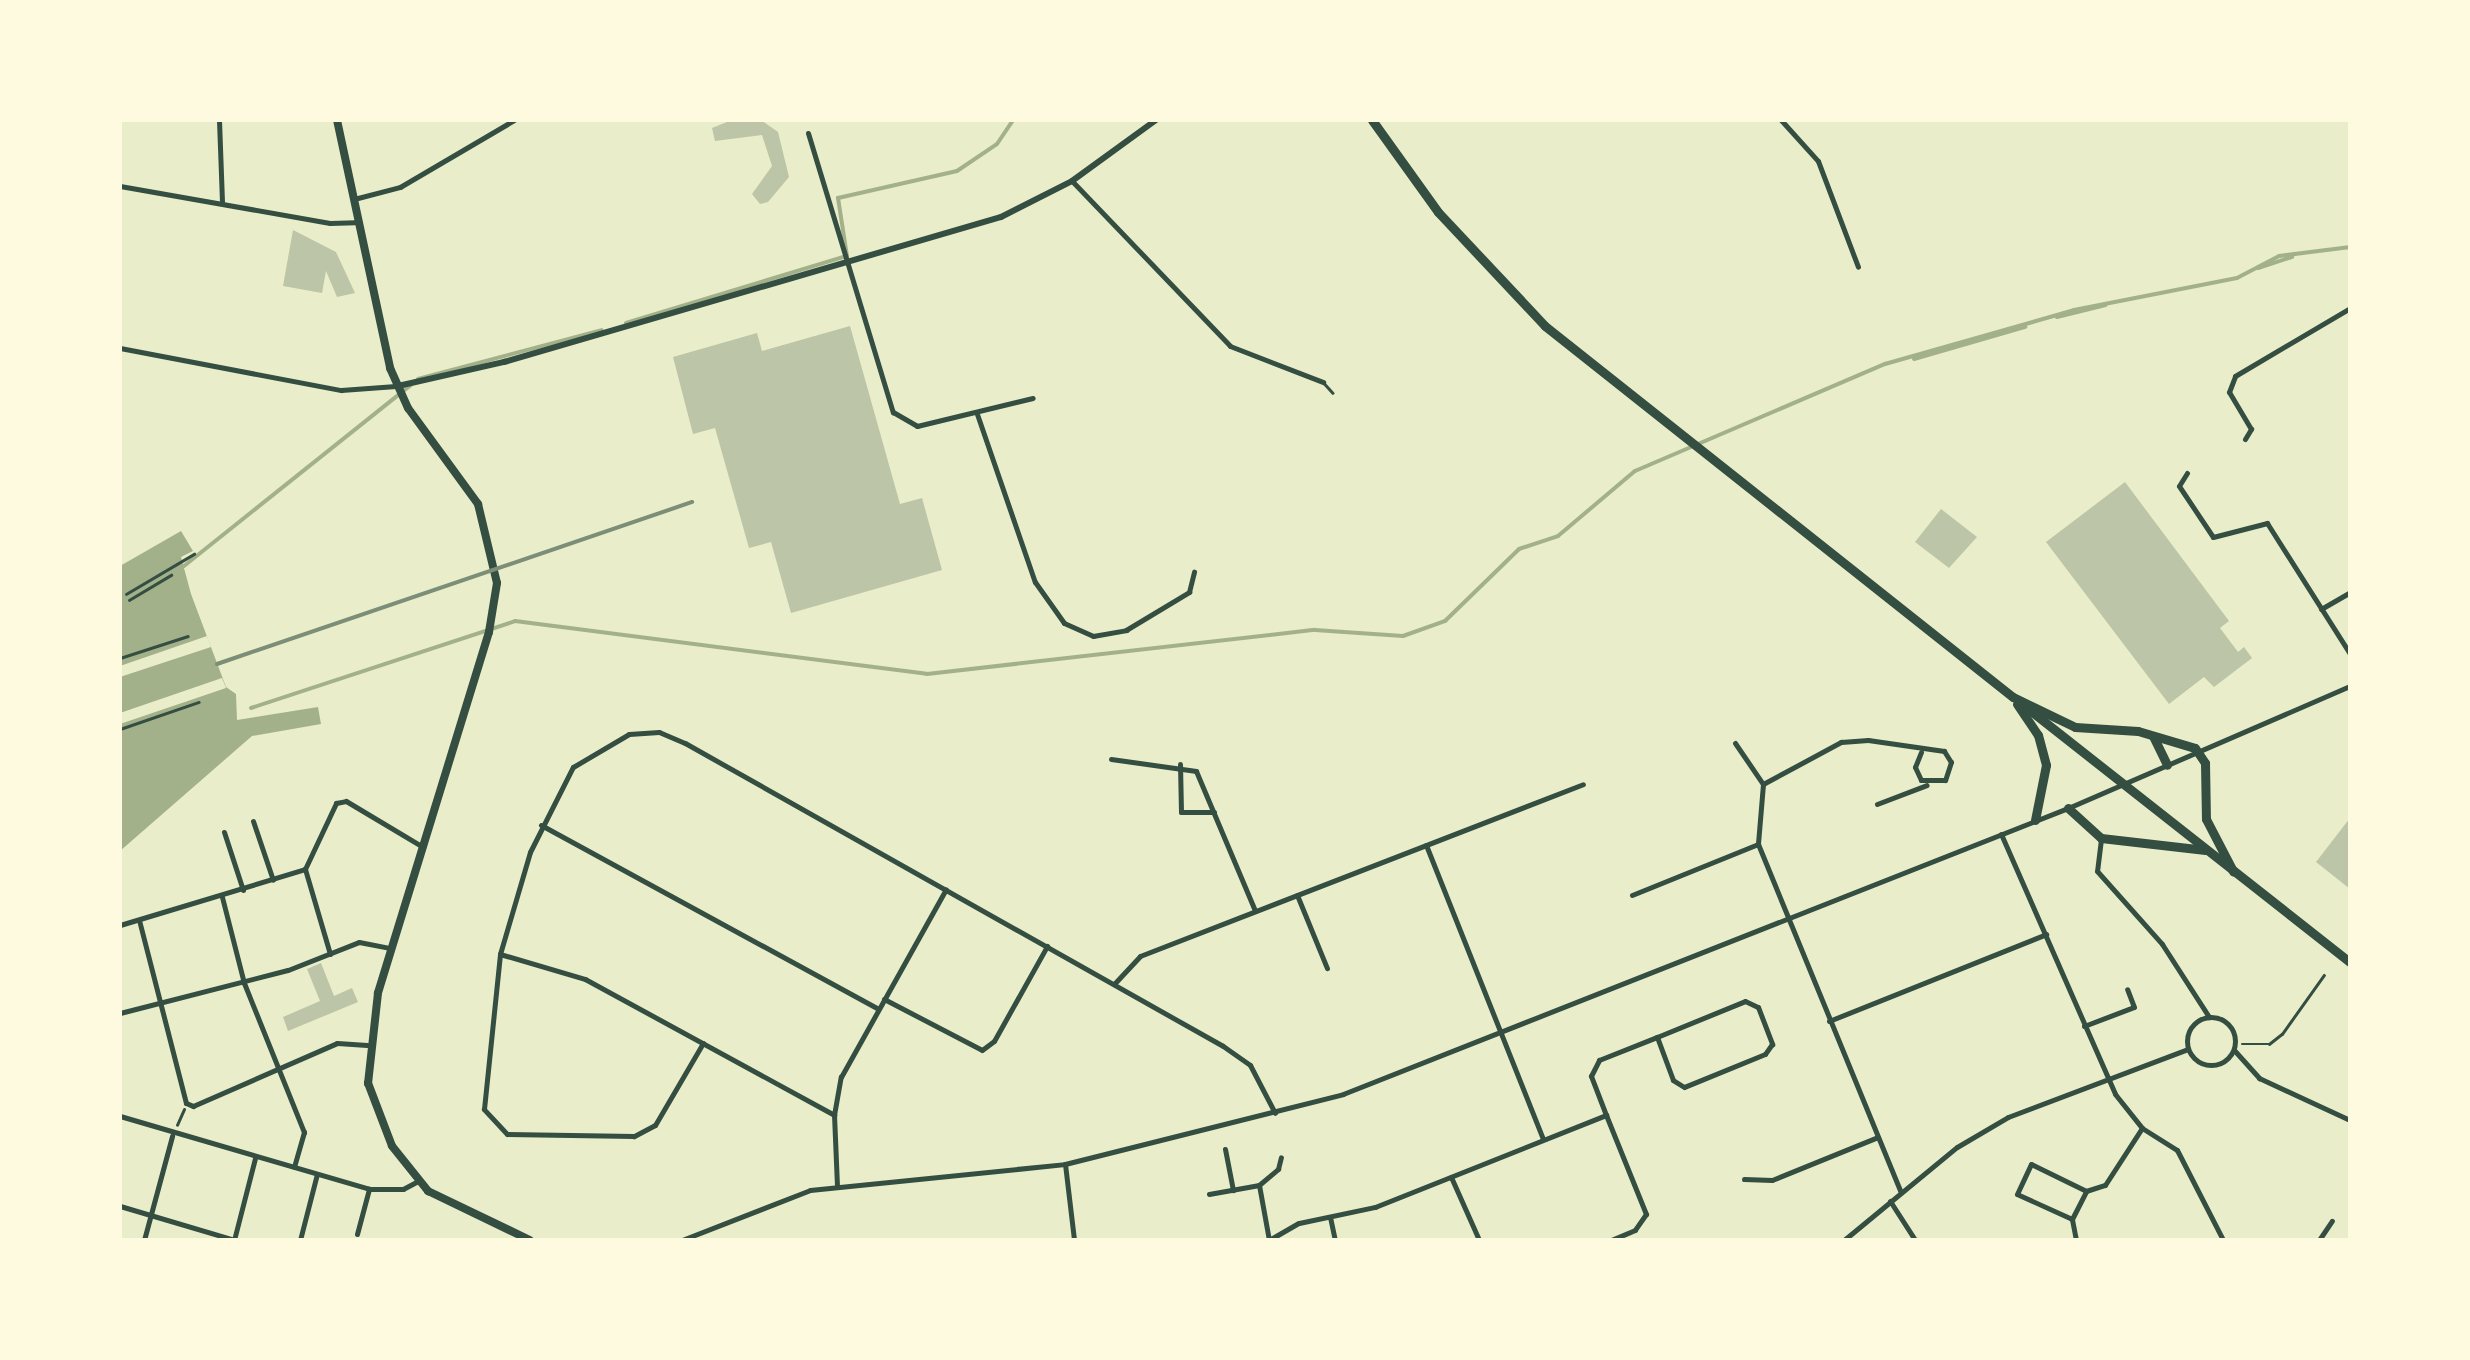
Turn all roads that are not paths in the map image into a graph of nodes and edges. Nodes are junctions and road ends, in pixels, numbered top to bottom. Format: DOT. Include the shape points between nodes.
graph roads {
  1 [pos="219,120"];
  2 [pos="337,120"];
  3 [pos="514,120"];
  4 [pos="1156,120"];
  5 [pos="1372,120"];
  6 [pos="1781,120"];
  7 [pos="808,133"];
  8 [pos="1072,181"];
  9 [pos="120,186"];
  10 [pos="350,199"];
  11 [pos="222,203"];
  12 [pos="355,222"];
  13 [pos="844,265"];
  14 [pos="1858,267"];
  15 [pos="2350,308"];
  16 [pos="120,348"];
  17 [pos="1323,382"];
  18 [pos="396,386"];
  19 [pos="1333,393"];
  20 [pos="1033,398"];
  21 [pos="978,414"];
  22 [pos="2245,439"];
  23 [pos="2187,474"];
  24 [pos="1194,572"];
  25 [pos="2350,592"];
  26 [pos="2321,610"];
  27 [pos="2350,654"];
  28 [pos="2350,686"];
  29 [pos="2013,697"];
  30 [pos="2152,734"];
  31 [pos="1735,744"];
  32 [pos="1921,752"];
  33 [pos="2199,752"];
  34 [pos="1111,759"];
  35 [pos="1180,764"];
  36 [pos="2167,764"];
  37 [pos="1583,784"];
  38 [pos="1763,784"];
  39 [pos="1930,784"];
  40 [pos="1878,804"];
  41 [pos="2068,808"];
  42 [pos="1215,812"];
  43 [pos="2035,820"];
  44 [pos="253,822"];
  45 [pos="542,825"];
  46 [pos="224,832"];
  47 [pos="2000,834"];
  48 [pos="2102,838"];
  49 [pos="1758,844"];
  50 [pos="1426,845"];
  51 [pos="423,847"];
  52 [pos="2207,851"];
  53 [pos="305,869"];
  54 [pos="2234,871"];
  55 [pos="273,880"];
  56 [pos="946,889"];
  57 [pos="243,890"];
  58 [pos="1297,895"];
  59 [pos="1632,896"];
  60 [pos="222,897"];
  61 [pos="1255,911"];
  62 [pos="1789,919"];
  63 [pos="140,920"];
  64 [pos="120,926"];
  65 [pos="2046,934"];
  66 [pos="1047,946"];
  67 [pos="390,948"];
  68 [pos="330,954"];
  69 [pos="500,954"];
  70 [pos="2350,962"];
  71 [pos="1327,968"];
  72 [pos="244,983"];
  73 [pos="1114,984"];
  74 [pos="2127,989"];
  75 [pos="884,999"];
  76 [pos="160,1000"];
  77 [pos="878,1008"];
  78 [pos="120,1012"];
  79 [pos="2209,1017"];
  80 [pos="1829,1021"];
  81 [pos="2084,1026"];
  82 [pos="1501,1035"];
  83 [pos="1656,1036"];
  84 [pos="704,1043"];
  85 [pos="367,1045"];
  86 [pos="2235,1047"];
  87 [pos="2188,1049"];
  88 [pos="278,1069"];
  89 [pos="2106,1078"];
  90 [pos="1275,1113"];
  91 [pos="834,1115"];
  92 [pos="1606,1115"];
  93 [pos="120,1116"];
  94 [pos="2350,1120"];
  95 [pos="2142,1128"];
  96 [pos="172,1136"];
  97 [pos="1878,1137"];
  98 [pos="1543,1139"];
  99 [pos="1225,1149"];
  100 [pos="1281,1157"];
  101 [pos="255,1158"];
  102 [pos="1065,1164"];
  103 [pos="294,1167"];
  104 [pos="317,1174"];
  105 [pos="1451,1178"];
  106 [pos="1744,1178"];
  107 [pos="418,1181"];
  108 [pos="1259,1185"];
  109 [pos="837,1186"];
  110 [pos="369,1189"];
  111 [pos="1233,1190"];
  112 [pos="1900,1191"];
  113 [pos="2086,1191"];
  114 [pos="1209,1194"];
  115 [pos="1890,1201"];
  116 [pos="120,1206"];
  117 [pos="151,1216"];
  118 [pos="1330,1218"];
  119 [pos="2072,1218"];
  120 [pos="2332,1221"];
  121 [pos="357,1234"];
  122 [pos="144,1240"];
  123 [pos="234,1240"];
  124 [pos="300,1240"];
  125 [pos="530,1240"];
  126 [pos="682,1240"];
  127 [pos="1074,1240"];
  128 [pos="1269,1240"];
  129 [pos="1335,1240"];
  130 [pos="1479,1240"];
  131 [pos="1611,1240"];
  132 [pos="1844,1240"];
  133 [pos="1915,1240"];
  134 [pos="2076,1240"];
  135 [pos="2223,1240"];
  136 [pos="2319,1240"];
  1 -- 11 [label="street"];
  2 -- 10 [label="main road"];
  3 -- 10 [label="street" via="400,187"];
  4 -- 8 [label="street"];
  5 -- 29 [label="main road" via="1450,226 1545,326"];
  6 -- 14 [label="street" via="1818,160"];
  7 -- 13 [label="street"];
  8 -- 13 [label="street" via="1001,217"];
  8 -- 17 [label="street" via="1237,350"];
  9 -- 11 [label="street"];
  10 -- 12 [label="main road"];
  11 -- 12 [label="street"];
  12 -- 18 [label="main road"];
  13 -- 18 [label="street"];
  13 -- 21 [label="street" via="893,412 918,426"];
  15 -- 22 [label="street" via="2235,376 2230,392 2251,428"];
  16 -- 18 [label="street" via="341,390"];
  17 -- 19 [label="lane"];
  18 -- 51 [label="main road" via="478,504 498,583"];
  20 -- 21 [label="street"];
  21 -- 24 [label="street" via="1036,582 1064,623 1093,636 1126,630 1188,592"];
  23 -- 26 [label="street" via="2179,486 2202,528 2228,538 2266,523"];
  25 -- 26 [label="street"];
  26 -- 27 [label="street"];
  28 -- 33 [label="street"];
  29 -- 30 [label="main road" via="2075,727"];
  29 -- 43 [label="main road" via="2038,735 2046,765"];
  29 -- 52 [label="main road"];
  30 -- 33 [label="main road"];
  30 -- 36 [label="main road"];
  31 -- 38 [label="street"];
  32 -- 38 [label="street" via="1880,741 1841,742"];
  32 -- 39 [label="street" via="1916,773"];
  32 -- 39 [label="street" via="1938,748 1952,762 1945,780"];
  33 -- 36 [label="street"];
  33 -- 54 [label="main road" via="2206,819"];
  34 -- 35 [label="street"];
  35 -- 42 [label="street" via="1202,779"];
  35 -- 42 [label="street" via="1181,812"];
  36 -- 41 [label="street"];
  37 -- 50 [label="street"];
  38 -- 49 [label="street"];
  39 -- 40 [label="street"];
  41 -- 43 [label="street"];
  41 -- 48 [label="main road"];
  42 -- 61 [label="street"];
  43 -- 47 [label="street"];
  44 -- 55 [label="street"];
  45 -- 56 [label="street" via="563,781 585,756 618,738 650,732 686,744"];
  45 -- 69 [label="street"];
  45 -- 77 [label="street"];
  46 -- 57 [label="street"];
  47 -- 62 [label="street"];
  47 -- 65 [label="street"];
  48 -- 52 [label="main road"];
  48 -- 79 [label="street" via="2097,871 2162,944"];
  49 -- 59 [label="street"];
  49 -- 62 [label="street"];
  50 -- 58 [label="street"];
  50 -- 82 [label="street"];
  51 -- 53 [label="street" via="346,802 336,804"];
  51 -- 67 [label="main road"];
  52 -- 54 [label="main road"];
  53 -- 55 [label="street"];
  53 -- 68 [label="street"];
  54 -- 70 [label="main road"];
  55 -- 57 [label="street"];
  56 -- 66 [label="street"];
  56 -- 75 [label="street"];
  57 -- 60 [label="street"];
  58 -- 61 [label="street"];
  58 -- 71 [label="street"];
  60 -- 63 [label="street"];
  60 -- 72 [label="street"];
  61 -- 73 [label="street" via="1140,956"];
  62 -- 80 [label="street"];
  62 -- 82 [label="street"];
  63 -- 64 [label="street"];
  63 -- 76 [label="street"];
  65 -- 80 [label="street"];
  65 -- 81 [label="street"];
  66 -- 73 [label="street"];
  66 -- 75 [label="street" via="994,1041 982,1050"];
  67 -- 68 [label="street" via="359,942"];
  67 -- 85 [label="main road"];
  68 -- 72 [label="street"];
  69 -- 84 [label="street" via="585,979"];
  69 -- 84 [label="street" via="484,1110 507,1134 644,1133 656,1125"];
  72 -- 76 [label="street"];
  72 -- 88 [label="street"];
  73 -- 90 [label="street" via="1250,1066"];
  74 -- 81 [label="street" via="2134,1007"];
  75 -- 77 [label="street"];
  76 -- 78 [label="street"];
  76 -- 88 [label="street" via="186,1103 193,1106"];
  77 -- 91 [label="street" via="841,1078"];
  79 -- 86 [label="street" via="2232,1027"];
  79 -- 87 [label="street" via="2190,1028"];
  80 -- 97 [label="street"];
  81 -- 89 [label="street"];
  82 -- 90 [label="street"];
  82 -- 98 [label="street"];
  83 -- 83 [label="street" via="1674,1080 1684,1087 1765,1054 1772,1044 1758,1007 1745,1001"];
  83 -- 92 [label="street" via="1594,1067"];
  84 -- 91 [label="street"];
  85 -- 88 [label="street" via="336,1043"];
  85 -- 107 [label="main road" via="378,1118"];
  86 -- 87 [label="street" via="2211,1066"];
  86 -- 94 [label="street" via="2259,1078"];
  87 -- 89 [label="street"];
  88 -- 103 [label="street" via="304,1132"];
  89 -- 95 [label="street"];
  89 -- 112 [label="street" via="2008,1117"];
  90 -- 102 [label="street"];
  91 -- 109 [label="street"];
  92 -- 98 [label="street"];
  92 -- 131 [label="street" via="1646,1214 1635,1230"];
  93 -- 96 [label="street"];
  95 -- 113 [label="street" via="2105,1185"];
  95 -- 135 [label="street" via="2178,1150"];
  96 -- 101 [label="street"];
  96 -- 117 [label="street"];
  97 -- 106 [label="street" via="1772,1180"];
  97 -- 112 [label="street"];
  98 -- 105 [label="street"];
  99 -- 111 [label="street"];
  100 -- 108 [label="street" via="1278,1170"];
  101 -- 103 [label="street"];
  101 -- 123 [label="street"];
  102 -- 109 [label="street"];
  102 -- 127 [label="street"];
  103 -- 104 [label="street"];
  104 -- 110 [label="street"];
  104 -- 124 [label="street"];
  105 -- 118 [label="street"];
  105 -- 130 [label="street"];
  107 -- 110 [label="street" via="403,1189"];
  107 -- 125 [label="main road" via="466,1214"];
  108 -- 111 [label="street"];
  108 -- 128 [label="street"];
  109 -- 126 [label="street" via="783,1197"];
  110 -- 121 [label="street"];
  111 -- 114 [label="street"];
  112 -- 115 [label="street"];
  113 -- 119 [label="street"];
  113 -- 119 [label="street" via="2031,1164 2017,1194"];
  115 -- 132 [label="street"];
  115 -- 133 [label="street"];
  116 -- 117 [label="street"];
  117 -- 122 [label="street"];
  117 -- 123 [label="street"];
  118 -- 128 [label="street" via="1299,1223"];
  118 -- 129 [label="street"];
  119 -- 134 [label="street"];
  120 -- 136 [label="street"];
}
